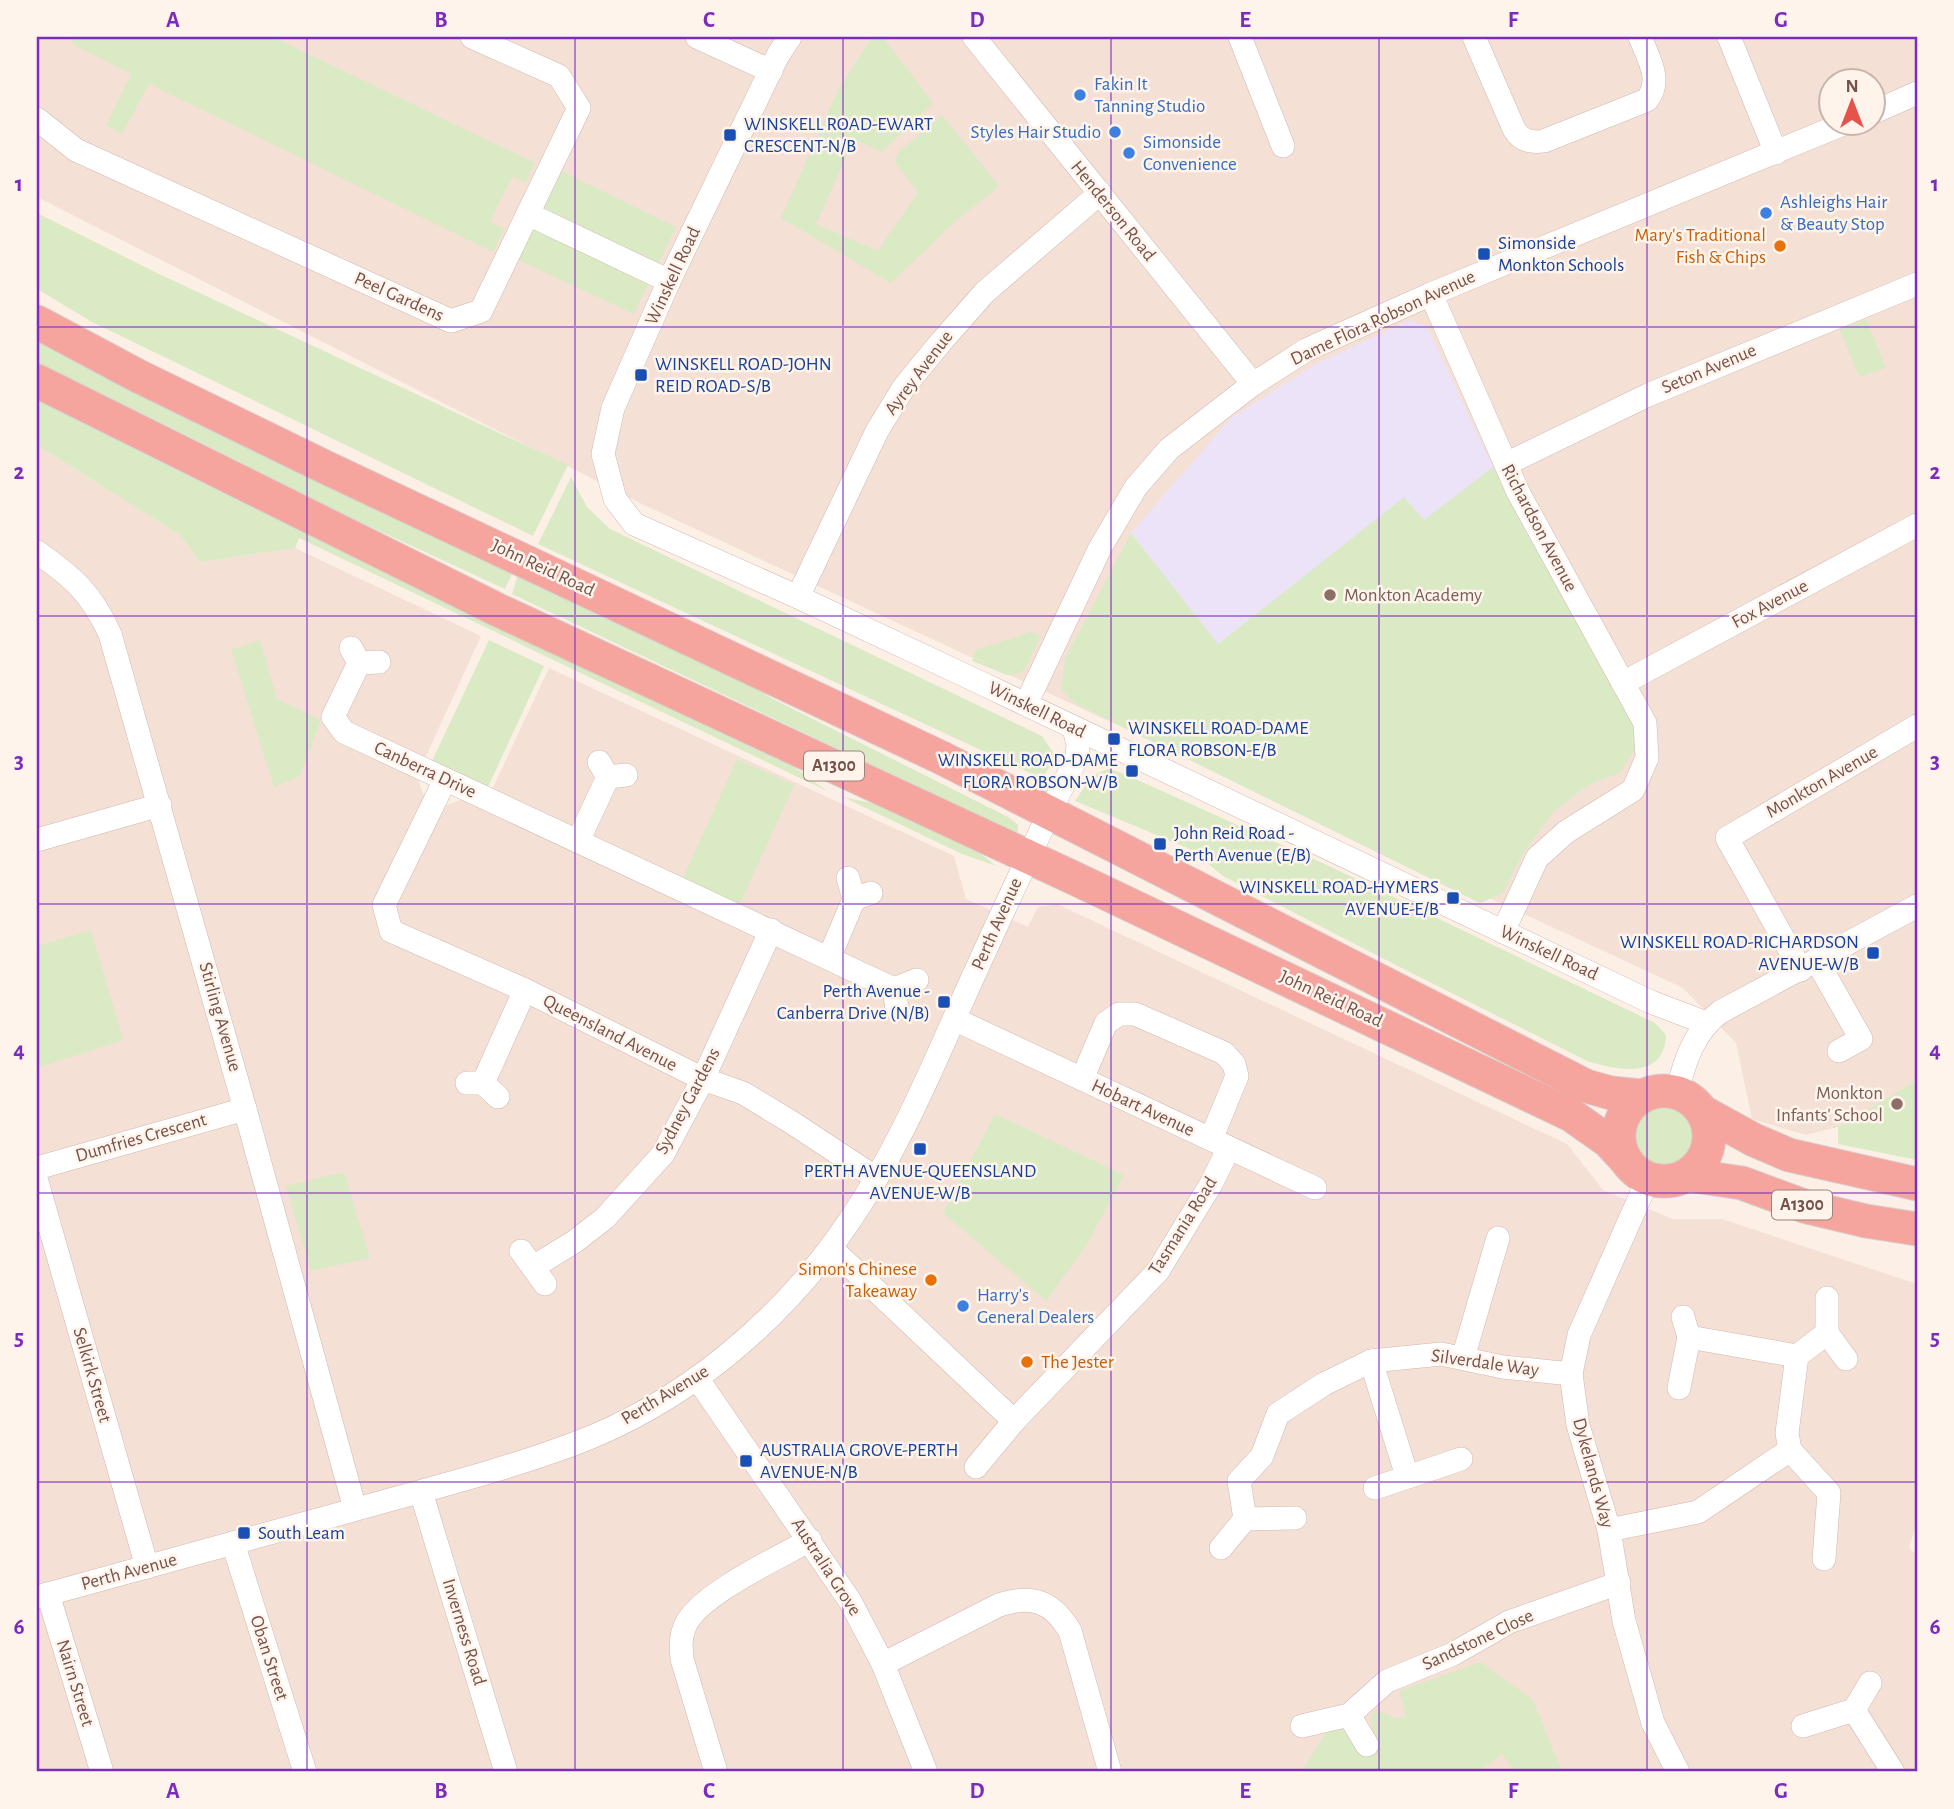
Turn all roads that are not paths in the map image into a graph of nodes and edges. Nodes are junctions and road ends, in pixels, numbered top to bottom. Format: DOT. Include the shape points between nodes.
graph roads {
  1 [pos="472,37"];
  2 [pos="697,37"];
  3 [pos="790,37"];
  4 [pos="974,37"];
  5 [pos="1240,37"];
  6 [pos="1474,37"];
  7 [pos="1640,37"];
  8 [pos="1729,37"];
  9 [pos="771,71"];
  10 [pos="1917,93"];
  11 [pos="1888,106"];
  12 [pos="37,120"];
  13 [pos="1818,135"];
  14 [pos="1283,146"];
  15 [pos="1776,153"];
  16 [pos="1100,193"];
  17 [pos="528,214"];
  18 [pos="669,281"];
  19 [pos="1917,284"];
  20 [pos="1431,294"];
  21 [pos="37,322"];
  22 [pos="37,381"];
  23 [pos="1253,384"];
  24 [pos="1506,464"];
  25 [pos="1917,525"];
  26 [pos="37,552"];
  27 [pos="798,597"];
  28 [pos="363,657"];
  29 [pos="1623,683"];
  30 [pos="1026,704"];
  31 [pos="1917,726"];
  32 [pos="1074,729"];
  33 [pos="611,772"];
  34 [pos="445,780"];
  35 [pos="160,805"];
  36 [pos="1050,811"];
  37 [pos="37,839"];
  38 [pos="578,841"];
  39 [pos="1027,857"];
  40 [pos="858,890"];
  41 [pos="1917,906"];
  42 [pos="771,930"];
  43 [pos="1503,932"];
  44 [pos="829,958"];
  45 [pos="1810,965"];
  46 [pos="917,980"];
  47 [pos="525,990"];
  48 [pos="954,1019"];
  49 [pos="1706,1023"];
  50 [pos="1839,1051"];
  51 [pos="703,1079"];
  52 [pos="1082,1079"];
  53 [pos="483,1088"];
  54 [pos="1677,1092"];
  55 [pos="1641,1096"];
  56 [pos="245,1109"];
  57 [pos="1703,1112"];
  58 [pos="1219,1144"];
  59 [pos="1789,1155"];
  60 [pos="37,1168"];
  61 [pos="1636,1169"];
  62 [pos="1688,1175"];
  63 [pos="876,1178"];
  64 [pos="37,1182"];
  65 [pos="1917,1184"];
  66 [pos="1315,1188"];
  67 [pos="1917,1199"];
  68 [pos="1917,1230"];
  69 [pos="1497,1238"];
  70 [pos="831,1248"];
  71 [pos="533,1268"];
  72 [pos="1827,1298"];
  73 [pos="1827,1333"];
  74 [pos="1797,1356"];
  75 [pos="1463,1358"];
  76 [pos="1846,1359"];
  77 [pos="1371,1361"];
  78 [pos="1572,1374"];
  79 [pos="697,1378"];
  80 [pos="1679,1388"];
  81 [pos="1014,1421"];
  82 [pos="1790,1450"];
  83 [pos="1461,1459"];
  84 [pos="976,1467"];
  85 [pos="1407,1476"];
  86 [pos="1375,1488"];
  87 [pos="421,1492"];
  88 [pos="355,1510"];
  89 [pos="1295,1518"];
  90 [pos="1245,1519"];
  91 [pos="1609,1530"];
  92 [pos="810,1540"];
  93 [pos="233,1543"];
  94 [pos="1221,1548"];
  95 [pos="1824,1559"];
  96 [pos="146,1567"];
  97 [pos="1619,1583"];
  98 [pos="43,1596"];
  99 [pos="883,1664"];
  100 [pos="1870,1683"];
  101 [pos="1854,1710"];
  102 [pos="1349,1715"];
  103 [pos="1302,1726"];
  104 [pos="1803,1726"];
  105 [pos="1367,1745"];
  106 [pos="102,1772"];
  107 [pos="305,1772"];
  108 [pos="506,1772"];
  109 [pos="716,1772"];
  110 [pos="926,1772"];
  111 [pos="1110,1772"];
  112 [pos="1678,1772"];
  113 [pos="1893,1772"];
  1 -- 17 [label="street, Peel Gardens" via="559,76 579,108"];
  2 -- 9 [label="street"];
  3 -- 9 [label="street, Winskell Road"];
  4 -- 16 [label="street, Henderson Road"];
  5 -- 14 [label="street"];
  6 -- 7 [label="street" via="1518,136 1535,143 1647,100 1655,76"];
  8 -- 15 [label="street"];
  9 -- 18 [label="street, Winskell Road"];
  10 -- 11 [label="street"];
  12 -- 17 [label="street, Peel Gardens" via="76,150 451,321 481,311"];
  13 -- 15 [label="street, Dame Flora Robson Avenue"];
  15 -- 20 [label="street, Dame Flora Robson Avenue"];
  16 -- 23 [label="street, Henderson Road"];
  16 -- 27 [label="street, Ayrey Avenue" via="985,292 904,387 877,431"];
  17 -- 18 [label="street"];
  18 -- 27 [label="street, Winskell Road" via="613,408 603,454 614,499 634,524"];
  19 -- 24 [label="street, Seton Avenue" via="1648,395"];
  20 -- 23 [label="street, Dame Flora Robson Avenue" via="1306,350"];
  20 -- 24 [label="street, Richardson Avenue"];
  21 -- 36 [label="highway, John Reid Road / A1300" via="327,468"];
  22 -- 39 [label="highway, John Reid Road / A1300" via="498,610"];
  23 -- 30 [label="street, Dame Flora Robson Avenue" via="1169,449 1136,487 1100,548"];
  24 -- 29 [label="street, Richardson Avenue"];
  25 -- 29 [label="street, Fox Avenue"];
  26 -- 35 [label="street, Stirling Avenue" via="80,586 98,608 110,634"];
  27 -- 30 [label="street, Winskell Road"];
  28 -- 34 [label="street, Canberra Drive" via="333,717 338,725"];
  29 -- 43 [label="street, Richardson Avenue" via="1645,723 1647,758 1633,790 1566,832 1538,858"];
  30 -- 32 [label="street, Winskell Road"];
  31 -- 45 [label="street, Monkton Avenue" via="1727,838"];
  32 -- 36 [label="street" via="1077,757"];
  32 -- 43 [label="street, Winskell Road"];
  33 -- 38 [label="street"];
  34 -- 38 [label="street, Canberra Drive"];
  34 -- 47 [label="street, Queensland Avenue" via="384,905 391,931"];
  35 -- 37 [label="street"];
  35 -- 56 [label="street, Stirling Avenue"];
  36 -- 39 [label="street"];
  36 -- 55 [label="highway, John Reid Road / A1300" via="1586,1086"];
  38 -- 42 [label="street, Canberra Drive"];
  39 -- 48 [label="street, Perth Avenue"];
  39 -- 61 [label="highway, John Reid Road / A1300" via="1571,1115 1608,1141"];
  40 -- 44 [label="street"];
  41 -- 45 [label="street"];
  42 -- 44 [label="street, Canberra Drive"];
  42 -- 51 [label="street, Sydney Gardens"];
  43 -- 49 [label="street, Winskell Road"];
  44 -- 46 [label="street, Canberra Drive" via="896,999"];
  45 -- 49 [label="street"];
  45 -- 50 [label="street" via="1861,1039"];
  47 -- 51 [label="street, Queensland Avenue"];
  47 -- 53 [label="street, Queensland Avenue"];
  48 -- 52 [label="street, Hobart Avenue"];
  48 -- 63 [label="street, Perth Avenue"];
  49 -- 54 [label="street" via="1692,1045"];
  51 -- 63 [label="street, Queensland Avenue" via="743,1093"];
  51 -- 71 [label="street, Sydney Gardens" via="663,1154 605,1217"];
  52 -- 58 [label="street, Hobart Avenue"];
  52 -- 58 [label="street, Hobart Avenue" via="1107,1023 1119,1014 1135,1014 1224,1053 1234,1063 1237,1076"];
  54 -- 55 [label="highway"];
  54 -- 57 [label="highway"];
  55 -- 61 [label="highway" via="1620,1124 1619,1145"];
  56 -- 60 [label="street, Dumfries Crescent"];
  56 -- 88 [label="street, Stirling Avenue"];
  57 -- 59 [label="highway, A1300"];
  57 -- 62 [label="highway" via="1709,1132 1706,1153"];
  58 -- 66 [label="street"];
  58 -- 81 [label="street, Tasmania Road" via="1211,1184 1158,1270"];
  59 -- 65 [label="highway, A1300"];
  59 -- 67 [label="highway" via="1883,1192"];
  61 -- 62 [label="highway" via="1662,1181"];
  61 -- 78 [label="street, Dykelands Way" via="1580,1335"];
  62 -- 68 [label="highway, A1300" via="1742,1183 1807,1207"];
  63 -- 70 [label="street, Perth Avenue"];
  64 -- 96 [label="street, Selkirk Street"];
  69 -- 75 [label="street"];
  70 -- 79 [label="street, Perth Avenue" via="772,1316"];
  70 -- 81 [label="street"];
  72 -- 73 [label="street"];
  73 -- 74 [label="street"];
  73 -- 76 [label="street"];
  74 -- 80 [label="street" via="1686,1327"];
  74 -- 82 [label="street" via="1787,1433"];
  75 -- 77 [label="street, Silverdale Way" via="1441,1354"];
  75 -- 78 [label="street, Silverdale Way"];
  77 -- 85 [label="street"];
  77 -- 90 [label="street, Silverdale Way" via="1278,1413 1262,1456 1239,1481"];
  78 -- 91 [label="street, Dykelands Way" via="1578,1424"];
  79 -- 87 [label="street, Perth Avenue" via="573,1445"];
  79 -- 92 [label="street, Australia Grove"];
  81 -- 84 [label="street, Tasmania Road"];
  82 -- 91 [label="street" via="1698,1512"];
  82 -- 95 [label="street" via="1829,1493"];
  83 -- 85 [label="street"];
  85 -- 86 [label="street"];
  87 -- 88 [label="street, Perth Avenue"];
  87 -- 108 [label="street, Inverness Road"];
  88 -- 93 [label="street, Perth Avenue"];
  89 -- 90 [label="street"];
  90 -- 94 [label="street"];
  91 -- 97 [label="street, Dykelands Way"];
  92 -- 99 [label="street, Australia Grove" via="850,1601"];
  92 -- 109 [label="street" via="713,1595 685,1625 682,1659"];
  93 -- 96 [label="street, Perth Avenue"];
  93 -- 107 [label="street, Oban Street"];
  96 -- 98 [label="street, Perth Avenue"];
  97 -- 102 [label="street, Sandstone Close" via="1509,1622 1453,1654 1387,1681"];
  97 -- 112 [label="street, Dykelands Way" via="1624,1621 1653,1723"];
  98 -- 106 [label="street, Nairn Street"];
  99 -- 110 [label="street, Australia Grove"];
  99 -- 111 [label="street" via="999,1605 1017,1599 1049,1607 1070,1631"];
  100 -- 101 [label="street"];
  101 -- 104 [label="street"];
  101 -- 113 [label="street"];
  102 -- 103 [label="street, Sandstone Close"];
  102 -- 105 [label="street"];
}
